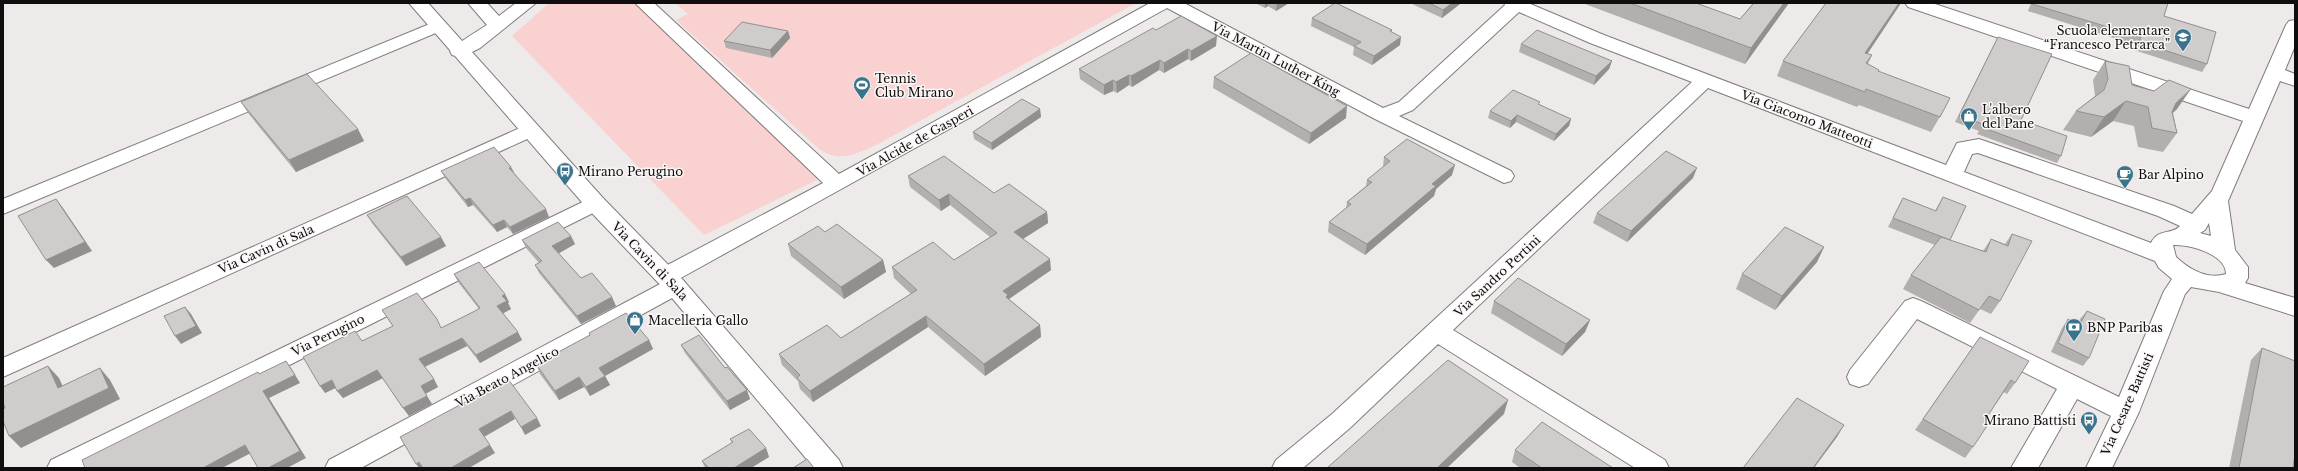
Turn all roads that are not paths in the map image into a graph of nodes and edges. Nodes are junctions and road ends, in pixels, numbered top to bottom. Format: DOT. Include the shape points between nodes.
graph roads {
  1 [pos="418,3"];
  2 [pos="477,3"];
  3 [pos="527,3"];
  4 [pos="644,3"];
  5 [pos="1163,3"];
  6 [pos="1170,3"];
  7 [pos="1516,3"];
  8 [pos="1914,3"];
  9 [pos="2295,25"];
  10 [pos="437,26"];
  11 [pos="498,26"];
  12 [pos="459,51"];
  13 [pos="2274,73"];
  14 [pos="1706,80"];
  15 [pos="2295,80"];
  16 [pos="1382,115"];
  17 [pos="2254,118"];
  18 [pos="529,130"];
  19 [pos="1952,174"];
  20 [pos="1504,176"];
  21 [pos="837,184"];
  22 [pos="2217,202"];
  23 [pos="595,203"];
  24 [pos="3,207"];
  25 [pos="2190,231"];
  26 [pos="2161,248"];
  27 [pos="2229,268"];
  28 [pos="2186,277"];
  29 [pos="671,281"];
  30 [pos="2295,302"];
  31 [pos="2295,307"];
  32 [pos="1436,332"];
  33 [pos="3,368"];
  34 [pos="1859,377"];
  35 [pos="2072,386"];
  36 [pos="2126,412"];
  37 [pos="60,468"];
  38 [pos="338,468"];
  39 [pos="830,468"];
  40 [pos="1285,468"];
  41 [pos="1656,468"];
  42 [pos="2024,468"];
  43 [pos="2099,468"];
  1 -- 10 [label="street, Via Cavin di Sala"];
  2 -- 11 [label="street"];
  3 -- 11 [label="street"];
  4 -- 21 [label="street"];
  5 -- 21 [label="street, Via Alcide de Gasperi"];
  6 -- 16 [label="street, Via Martin Luther King"];
  7 -- 14 [label="street, Via Giacomo Matteotti" via="1597,39"];
  7 -- 16 [label="street" via="1406,106"];
  8 -- 17 [label="street"];
  9 -- 13 [label="street"];
  10 -- 12 [label="street, Via Cavin di Sala"];
  10 -- 24 [label="street"];
  11 -- 12 [label="street"];
  12 -- 18 [label="street, Via Cavin di Sala"];
  13 -- 15 [label="street"];
  13 -- 17 [label="street"];
  14 -- 19 [label="street, Via Giacomo Matteotti"];
  14 -- 32 [label="street, Via Sandro Pertini"];
  16 -- 20 [label="street, Via Martin Luther King"];
  17 -- 22 [label="street"];
  18 -- 23 [label="street, Via Cavin di Sala"];
  18 -- 33 [label="street, Via Cavin di Sala"];
  19 -- 25 [label="street" via="1964,148 1979,146 2166,211"];
  19 -- 26 [label="street, Via Giacomo Matteotti" via="2102,231"];
  21 -- 29 [label="street, Via Alcide de Gasperi"];
  22 -- 25 [label="street"];
  22 -- 27 [label="street"];
  23 -- 29 [label="street, Via Cavin di Sala"];
  23 -- 37 [label="street, Via Perugino"];
  25 -- 26 [label="street" via="2168,238"];
  25 -- 27 [label="street"];
  26 -- 28 [label="street" via="2167,262"];
  27 -- 28 [label="street" via="2200,281"];
  27 -- 30 [label="street"];
  27 -- 31 [label="street"];
  28 -- 36 [label="street, Via Cesare Battisti" via="2175,291"];
  29 -- 38 [label="street, Via Beato Angelico"];
  29 -- 39 [label="street, Via Cavin di Sala"];
  32 -- 40 [label="street, Via Sandro Pertini" via="1341,421"];
  32 -- 41 [label="street"];
  34 -- 35 [label="street" via="1913,307"];
  35 -- 36 [label="street"];
  35 -- 42 [label="street"];
  36 -- 43 [label="street, Via Cesare Battisti"];
}
